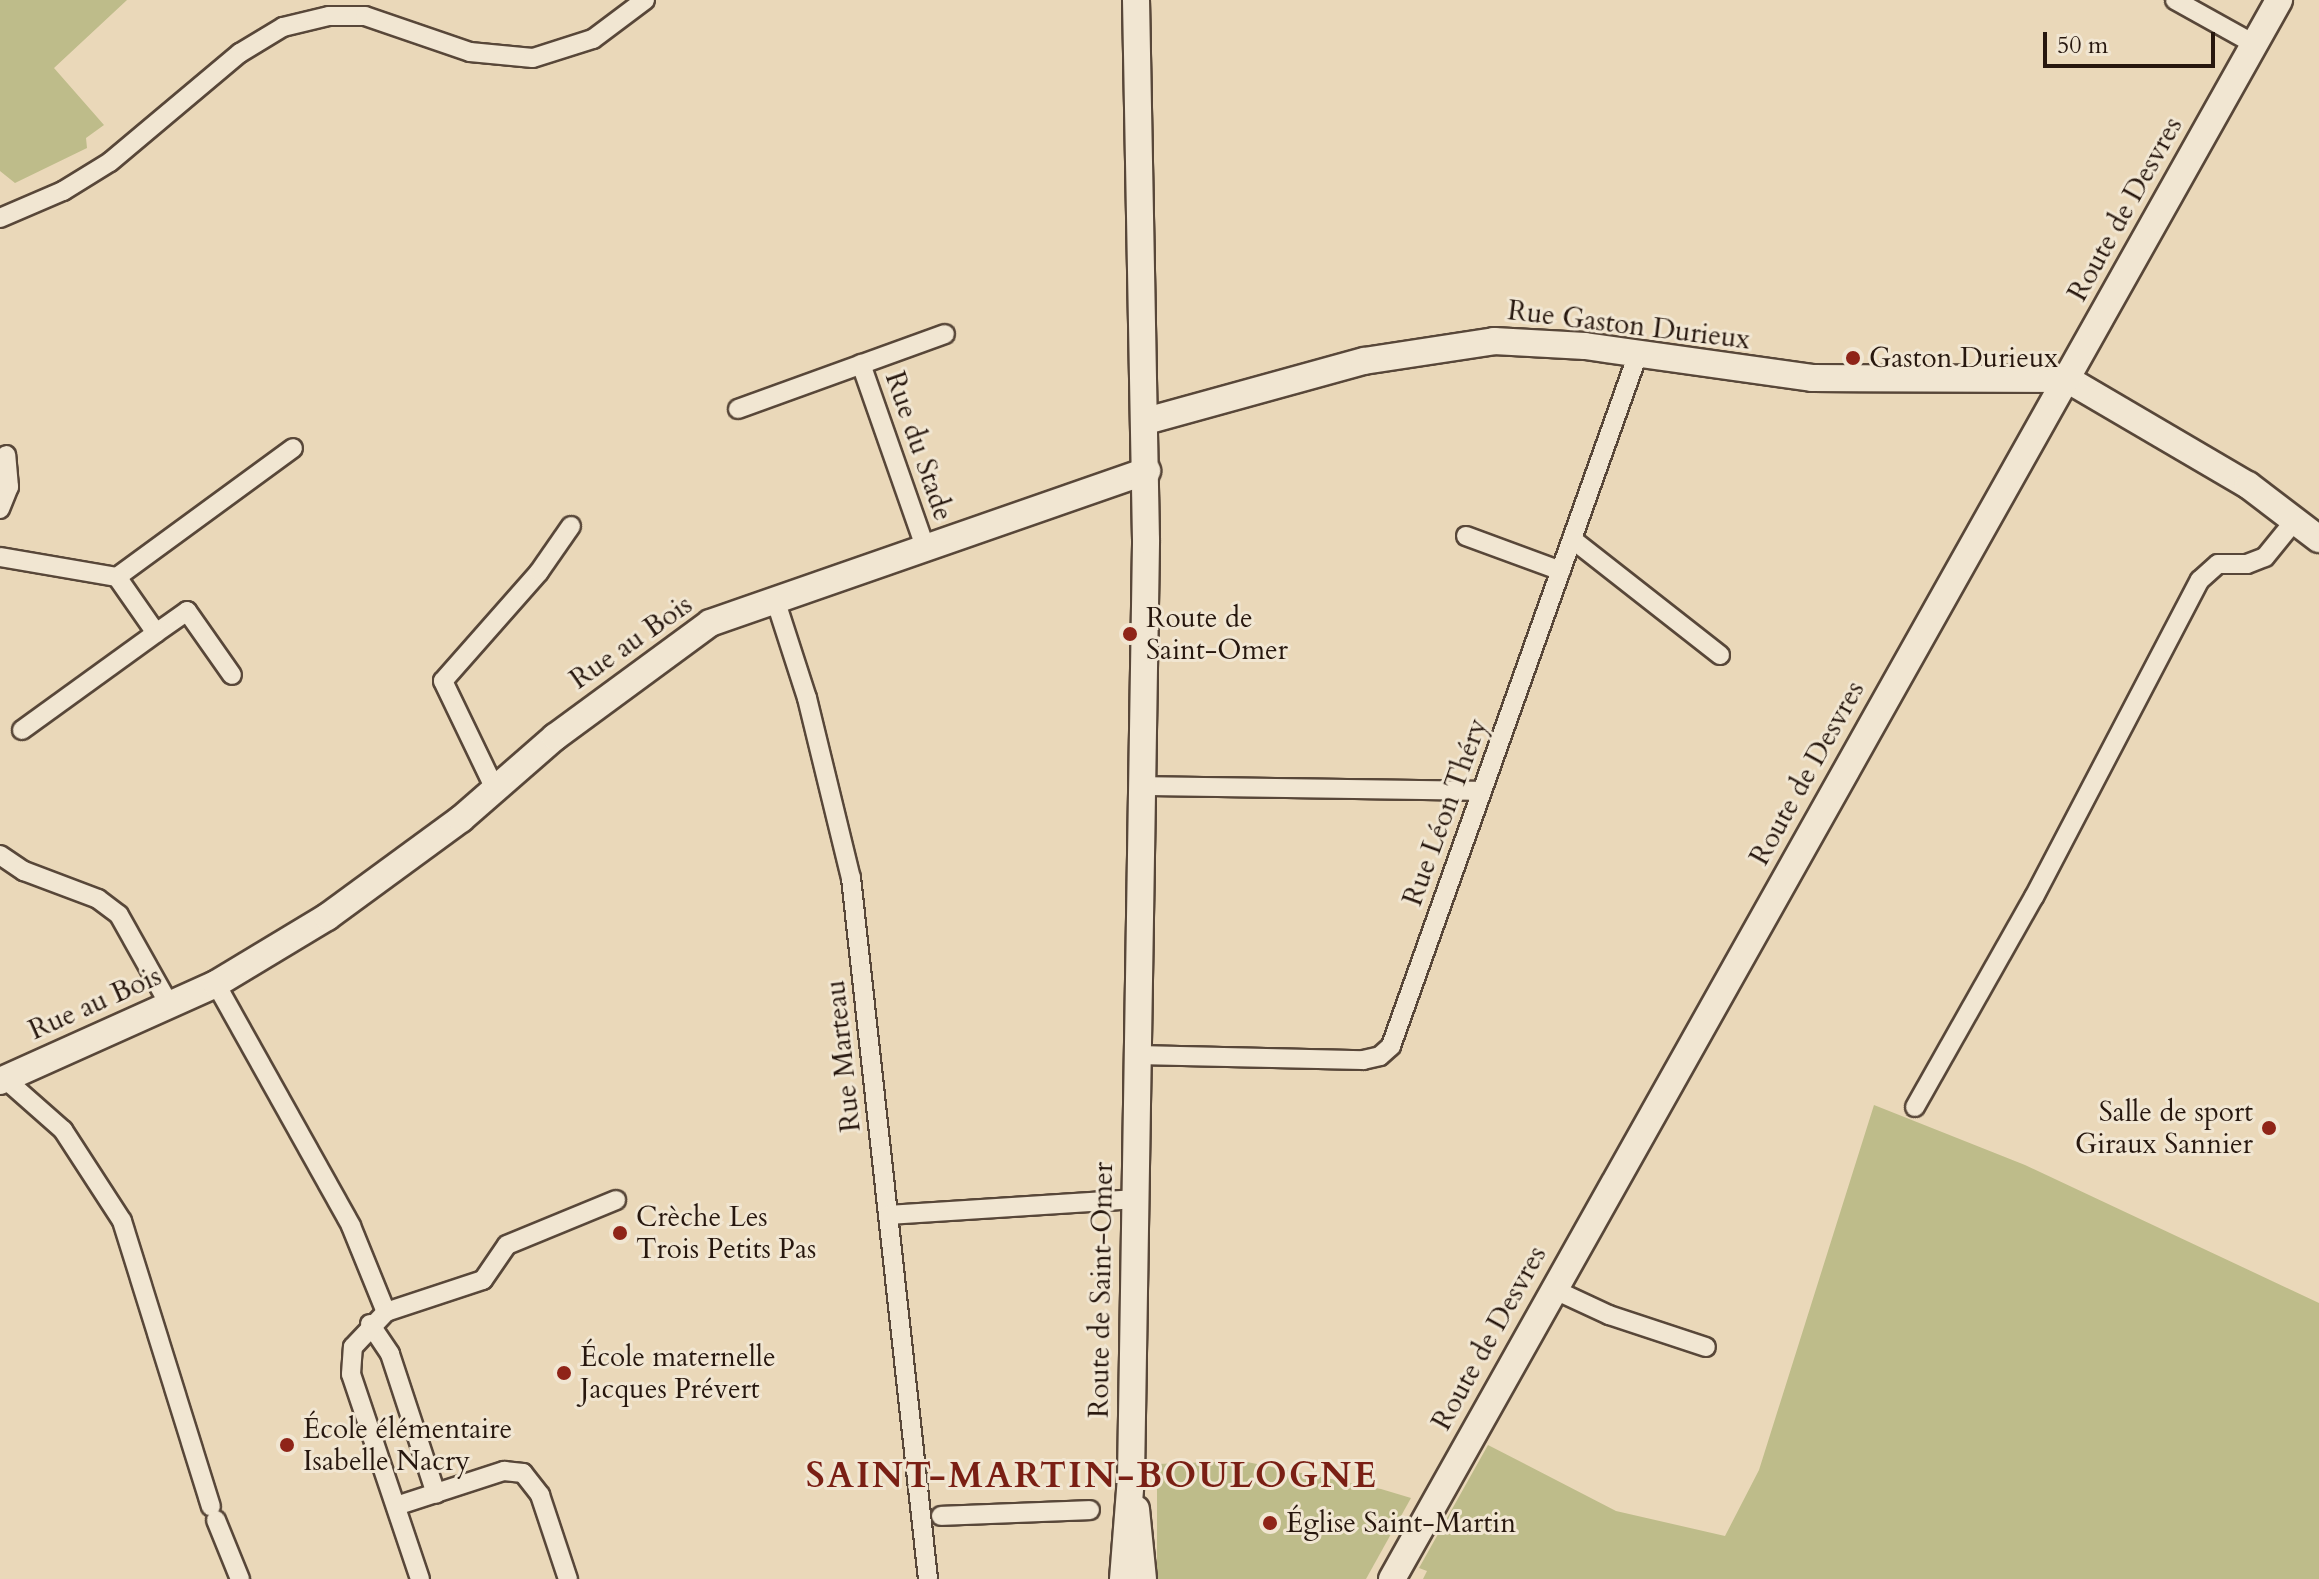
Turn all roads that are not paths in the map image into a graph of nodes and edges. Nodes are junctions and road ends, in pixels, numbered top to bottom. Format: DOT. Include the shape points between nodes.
graph roads {
  1 [pos="645,0"];
  2 [pos="1136,0"];
  3 [pos="2175,0"];
  4 [pos="2279,0"];
  5 [pos="2254,44"];
  6 [pos="0,218"];
  7 [pos="945,334"];
  8 [pos="1638,354"];
  9 [pos="861,364"];
  10 [pos="2067,379"];
  11 [pos="738,409"];
  12 [pos="1146,421"];
  13 [pos="293,448"];
  14 [pos="6,455"];
  15 [pos="1147,471"];
  16 [pos="0,509"];
  17 [pos="2296,519"];
  18 [pos="571,526"];
  19 [pos="1466,536"];
  20 [pos="1572,539"];
  21 [pos="2319,539"];
  22 [pos="925,547"];
  23 [pos="0,557"];
  24 [pos="1561,571"];
  25 [pos="117,577"];
  26 [pos="775,599"];
  27 [pos="156,633"];
  28 [pos="1720,655"];
  29 [pos="232,675"];
  30 [pos="22,730"];
  31 [pos="1141,786"];
  32 [pos="495,789"];
  33 [pos="1482,791"];
  34 [pos="0,855"];
  35 [pos="216,984"];
  36 [pos="170,1006"];
  37 [pos="1137,1055"];
  38 [pos="2,1080"];
  39 [pos="1915,1107"];
  40 [pos="1135,1199"];
  41 [pos="616,1200"];
  42 [pos="889,1215"];
  43 [pos="1553,1289"];
  44 [pos="386,1312"];
  45 [pos="370,1324"];
  46 [pos="1706,1347"];
  47 [pos="1131,1478"];
  48 [pos="436,1494"];
  49 [pos="396,1506"];
  50 [pos="1090,1510"];
  51 [pos="941,1516"];
  52 [pos="1395,1577"];
  53 [pos="240,1579"];
  54 [pos="420,1579"];
  55 [pos="568,1579"];
  56 [pos="928,1579"];
  57 [pos="1123,1579"];
  58 [pos="1143,1579"];
  1 -- 6 [label="street" via="593,39 533,58 484,56 365,16 329,16 283,27 240,53 110,162 63,191"];
  2 -- 12 [label="main road, Route de Saint-Omer"];
  3 -- 5 [label="street"];
  4 -- 5 [label="main road, Route de Desvres"];
  5 -- 10 [label="main road, Route de Desvres"];
  7 -- 9 [label="street, Rue du Stade"];
  8 -- 10 [label="main road, Rue Gaston Durieux" via="1812,378"];
  8 -- 12 [label="main road, Rue Gaston Durieux" via="1531,342 1458,344 1355,363"];
  8 -- 20 [label="street, Rue Léon Théry"];
  9 -- 11 [label="street, Rue du Stade"];
  9 -- 22 [label="street, Rue du Stade"];
  10 -- 17 [label="main road" via="2200,455"];
  10 -- 43 [label="main road, Route de Desvres"];
  12 -- 15 [label="main road, Route de Saint-Omer"];
  13 -- 25 [label="street"];
  14 -- 16 [label="street" via="9,487"];
  15 -- 22 [label="main road, Rue au Bois"];
  15 -- 31 [label="main road, Route de Saint-Omer"];
  17 -- 21 [label="main road"];
  17 -- 39 [label="street" via="2265,557 2247,564 2218,564 2200,580 2034,897"];
  18 -- 32 [label="street" via="539,572 443,681"];
  19 -- 24 [label="street"];
  20 -- 24 [label="street, Rue Léon Théry"];
  20 -- 28 [label="street"];
  22 -- 26 [label="main road, Rue au Bois"];
  23 -- 25 [label="street"];
  24 -- 33 [label="street, Rue Léon Théry"];
  25 -- 27 [label="street"];
  26 -- 32 [label="main road, Rue au Bois" via="700,629 555,737"];
  26 -- 42 [label="street, Rue Marteau" via="848,860"];
  27 -- 29 [label="street" via="187,611"];
  27 -- 30 [label="street"];
  31 -- 33 [label="street"];
  31 -- 37 [label="main road, Route de Saint-Omer"];
  32 -- 35 [label="main road, Rue au Bois" via="373,886"];
  33 -- 37 [label="street, Rue Léon Théry" via="1386,1052 1363,1060"];
  34 -- 36 [label="street" via="24,871 98,899 119,915"];
  35 -- 36 [label="main road, Rue au Bois"];
  35 -- 44 [label="street" via="356,1235"];
  36 -- 38 [label="main road, Rue au Bois"];
  37 -- 40 [label="main road, Route de Saint-Omer"];
  38 -- 53 [label="street" via="63,1130 122,1221 214,1513"];
  40 -- 42 [label="street"];
  40 -- 47 [label="main road, Route de Saint-Omer"];
  41 -- 44 [label="street" via="507,1245 483,1280"];
  42 -- 56 [label="street, Rue Marteau"];
  43 -- 46 [label="street" via="1609,1315"];
  43 -- 52 [label="main road, Route de Desvres"];
  44 -- 45 [label="street"];
  45 -- 48 [label="street" via="390,1354"];
  45 -- 49 [label="street" via="353,1347 350,1367"];
  47 -- 57 [label="main road, Route de Saint-Omer"];
  47 -- 58 [label="main road, Route de Saint-Omer"];
  48 -- 49 [label="street"];
  48 -- 55 [label="street" via="504,1471 529,1476"];
  49 -- 54 [label="street"];
  50 -- 51 [label="street"];
}
